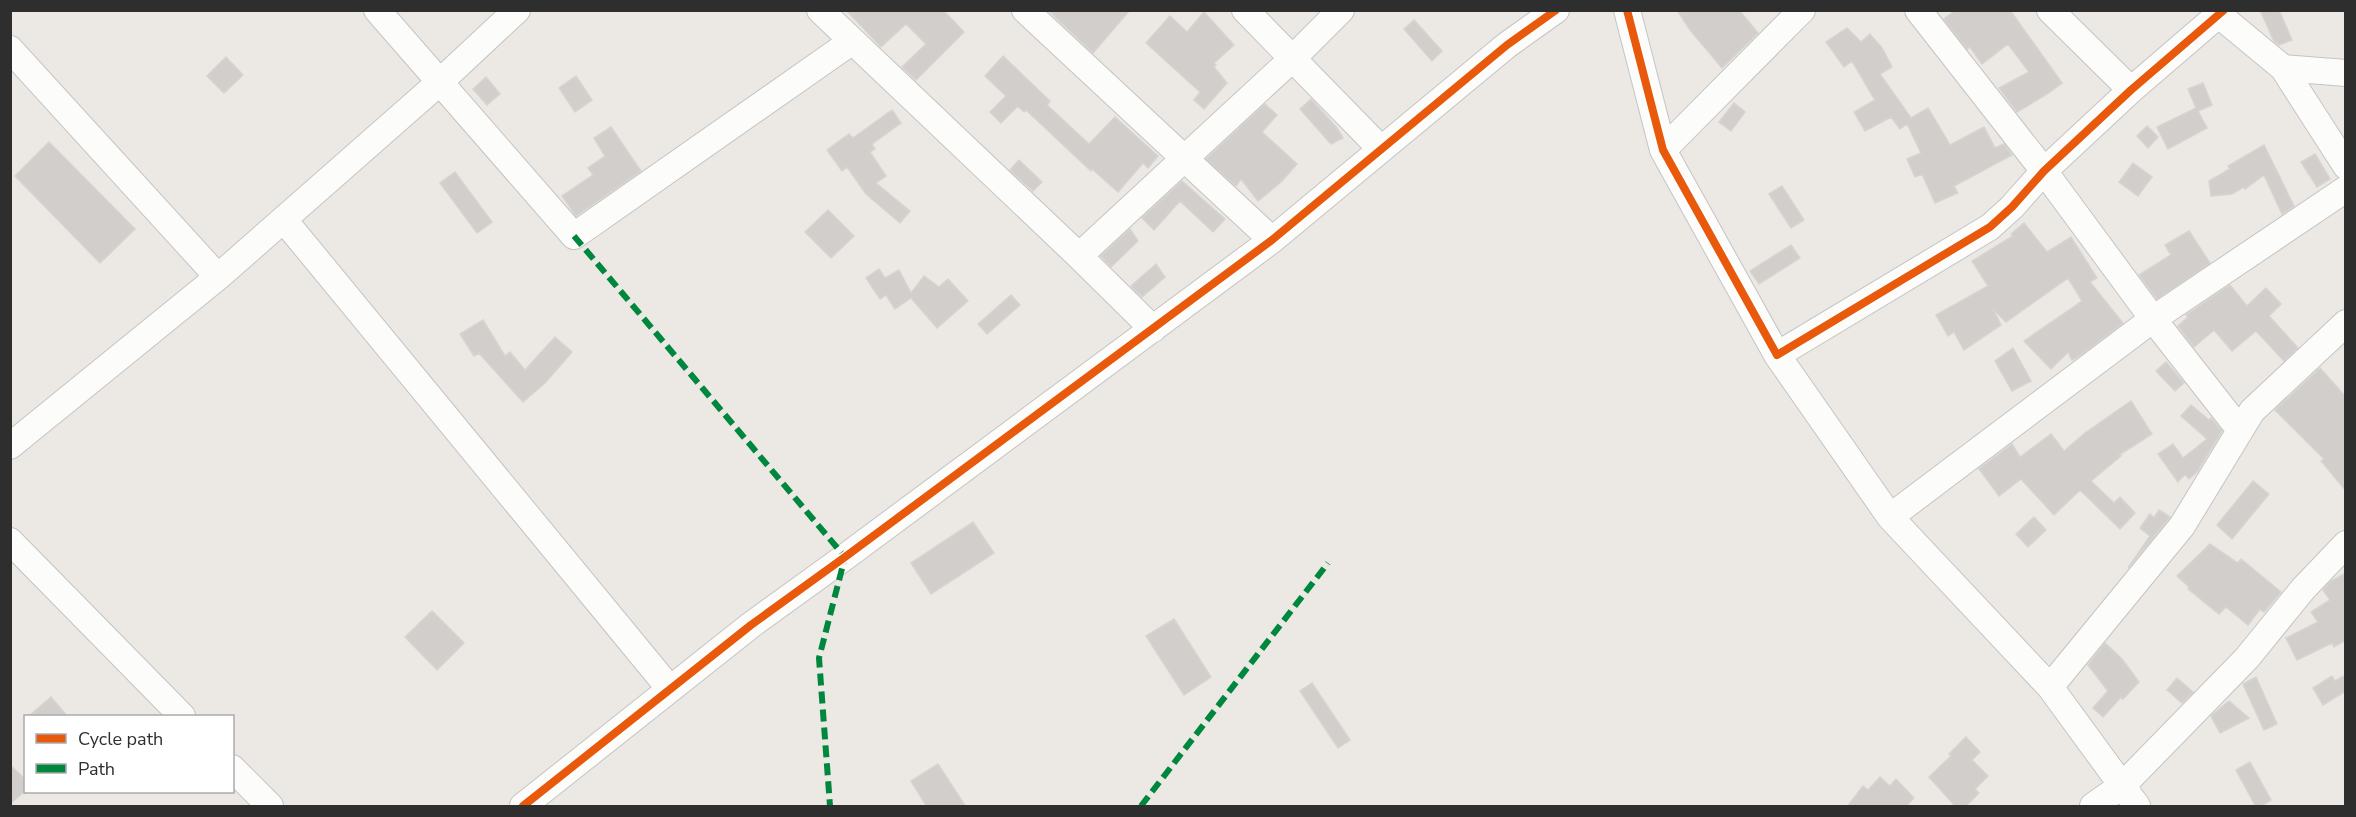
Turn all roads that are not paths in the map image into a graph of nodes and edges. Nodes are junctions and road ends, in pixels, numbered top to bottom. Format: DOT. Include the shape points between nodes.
graph roads {
  1 [pos="377,10"];
  2 [pos="517,10"];
  3 [pos="820,10"];
  4 [pos="1025,10"];
  5 [pos="1245,10"];
  6 [pos="1341,10"];
  7 [pos="1556,10"];
  8 [pos="1627,10"];
  9 [pos="1802,10"];
  10 [pos="1918,10"];
  11 [pos="2050,10"];
  12 [pos="2221,13"];
  13 [pos="851,42"];
  14 [pos="10,49"];
  15 [pos="1292,59"];
  16 [pos="2283,68"];
  17 [pos="2346,73"];
  18 [pos="441,81"];
  19 [pos="2132,90"];
  20 [pos="1380,148"];
  21 [pos="1663,150"];
  22 [pos="1184,159"];
  23 [pos="2346,166"];
  24 [pos="2044,171"];
  25 [pos="2346,189"];
  26 [pos="284,220"];
  27 [pos="1272,240"];
  28 [pos="1079,256"];
  29 [pos="218,277"];
  30 [pos="2153,319"];
  31 [pos="2346,323"];
  32 [pos="1153,329"];
  33 [pos="1777,355"];
  34 [pos="2240,430"];
  35 [pos="10,446"];
  36 [pos="1890,517"];
  37 [pos="10,541"];
  38 [pos="2346,544"];
  39 [pos="2050,687"];
  40 [pos="670,688"];
  41 [pos="180,715"];
  42 [pos="234,770"];
  43 [pos="2123,785"];
  44 [pos="263,804"];
  45 [pos="523,807"];
  46 [pos="2093,807"];
  47 [pos="2137,807"];
  1 -- 18 [label="street"];
  2 -- 18 [label="street"];
  3 -- 13 [label="street"];
  4 -- 22 [label="street"];
  5 -- 15 [label="street"];
  6 -- 15 [label="street"];
  7 -- 20 [label="street"];
  8 -- 21 [label="street"];
  9 -- 21 [label="street"];
  10 -- 24 [label="street"];
  11 -- 19 [label="street"];
  12 -- 16 [label="street"];
  12 -- 19 [label="street"];
  13 -- 18 [label="street" via="574,236"];
  13 -- 28 [label="street"];
  14 -- 29 [label="street"];
  15 -- 20 [label="street"];
  15 -- 22 [label="street"];
  16 -- 17 [label="street"];
  16 -- 23 [label="street"];
  18 -- 26 [label="street"];
  19 -- 24 [label="street"];
  20 -- 27 [label="street"];
  21 -- 33 [label="street"];
  22 -- 27 [label="street"];
  22 -- 28 [label="street"];
  24 -- 30 [label="street"];
  24 -- 33 [label="street" via="1990,227"];
  25 -- 30 [label="street"];
  26 -- 29 [label="street"];
  26 -- 40 [label="street"];
  27 -- 32 [label="street"];
  28 -- 32 [label="street"];
  29 -- 35 [label="street"];
  30 -- 34 [label="street"];
  30 -- 36 [label="street"];
  31 -- 34 [label="street" via="2252,411"];
  32 -- 40 [label="street"];
  33 -- 36 [label="street"];
  34 -- 39 [label="street" via="2182,526"];
  36 -- 39 [label="street"];
  37 -- 41 [label="street"];
  38 -- 43 [label="street" via="2247,658"];
  39 -- 43 [label="street"];
  40 -- 45 [label="street"];
  42 -- 44 [label="street"];
  43 -- 46 [label="street"];
  43 -- 47 [label="street"];
}
